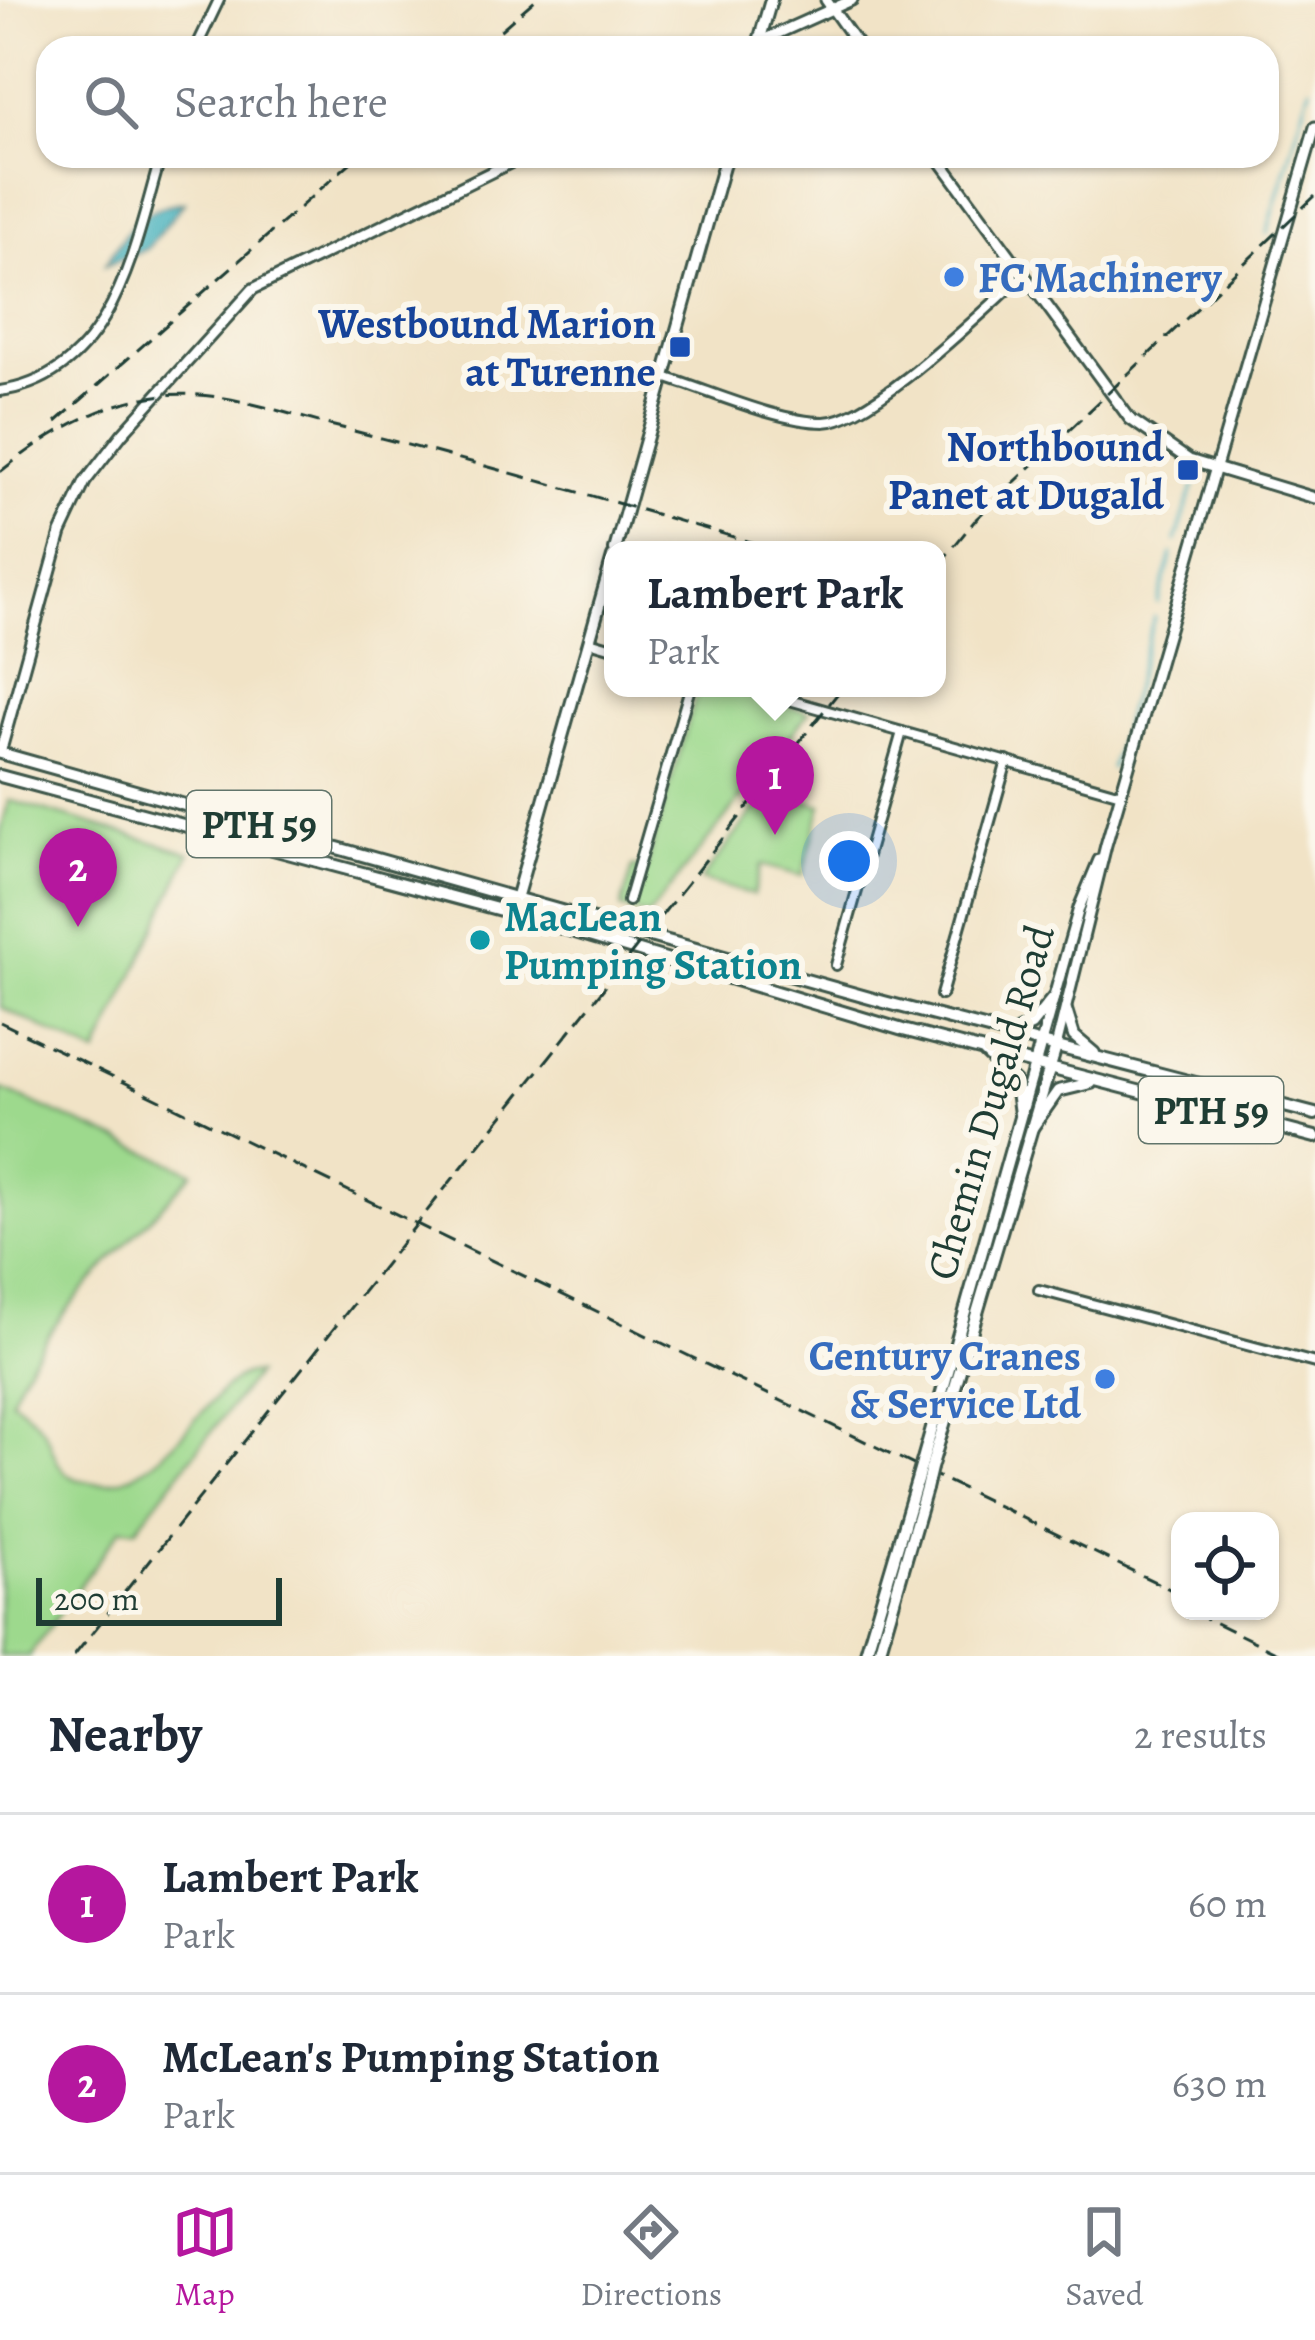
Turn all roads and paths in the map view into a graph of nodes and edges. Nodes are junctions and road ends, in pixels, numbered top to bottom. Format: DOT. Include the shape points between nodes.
graph roads {
  1 [pos="219,0"];
  2 [pos="771,0"];
  3 [pos="852,0"];
  4 [pos="829,5"];
  5 [pos="202,36"];
  6 [pos="761,36"];
  7 [pos="774,36"];
  8 [pos="851,36"];
  9 [pos="1315,127"];
  10 [pos="158,168"];
  11 [pos="500,168"];
  12 [pos="723,168"];
  13 [pos="946,168"];
  14 [pos="1023,276"];
  15 [pos="664,377"];
  16 [pos="0,391"];
  17 [pos="1217,470"];
  18 [pos="1315,498"];
  19 [pos="618,541"];
  20 [pos="604,589"];
  21 [pos="589,641"];
  22 [pos="604,645"];
  23 [pos="687,697"];
  24 [pos="779,697"];
  25 [pos="902,732"];
  26 [pos="0,753"];
  27 [pos="1007,761"];
  28 [pos="0,776"];
  29 [pos="1121,794"];
  30 [pos="1106,845"];
  31 [pos="516,897"];
  32 [pos="628,901"];
  33 [pos="512,913"];
  34 [pos="836,965"];
  35 [pos="941,994"];
  36 [pos="1053,998"];
  37 [pos="1066,1010"];
  38 [pos="1009,1035"];
  39 [pos="1041,1043"];
  40 [pos="1056,1047"];
  41 [pos="983,1051"];
  42 [pos="1101,1059"];
  43 [pos="1035,1065"];
  44 [pos="1050,1069"];
  45 [pos="1106,1083"];
  46 [pos="1021,1114"];
  47 [pos="1315,1114"];
  48 [pos="1033,1128"];
  49 [pos="1315,1137"];
  50 [pos="1039,1290"];
  51 [pos="1315,1364"];
  52 [pos="927,1465"];
  53 [pos="921,1487"];
  54 [pos="866,1656"];
  55 [pos="878,1656"];
  1 -- 5 [label="street"];
  2 -- 6 [label="main road"];
  3 -- 4 [label="street"];
  4 -- 7 [label="street"];
  4 -- 8 [label="street"];
  9 -- 17 [label="street, Chemin Dugald Road"];
  10 -- 16 [label="street" via="125,281 95,335 30,386"];
  11 -- 26 [label="street" via="254,289 122,434 85,482 62,533"];
  12 -- 15 [label="main road"];
  13 -- 14 [label="street"];
  14 -- 15 [label="street" via="847,419 814,421"];
  14 -- 17 [label="street" via="1130,419 1157,442"];
  15 -- 19 [label="main road"];
  17 -- 18 [label="street"];
  17 -- 29 [label="street, Chemin Dugald Road"];
  20 -- 21 [label="main road"];
  21 -- 22 [label="street"];
  21 -- 31 [label="main road"];
  23 -- 32 [label="street"];
  24 -- 25 [label="street"];
  25 -- 27 [label="street"];
  25 -- 34 [label="street"];
  26 -- 31 [label="main road, PTH 59"];
  27 -- 29 [label="street"];
  27 -- 35 [label="street"];
  28 -- 33 [label="main road, PTH 59"];
  29 -- 30 [label="street, Chemin Dugald Road"];
  30 -- 36 [label="street, Chemin Dugald Road"];
  30 -- 37 [label="street, Chemin Dugald Road"];
  31 -- 33 [label="main road"];
  31 -- 38 [label="main road, PTH 59"];
  33 -- 41 [label="main road, PTH 59"];
  36 -- 38 [label="main road"];
  36 -- 39 [label="street, Chemin Dugald Road"];
  37 -- 40 [label="street, Chemin Dugald Road"];
  37 -- 42 [label="main road" via="1077,1041"];
  38 -- 39 [label="main road, PTH 59"];
  39 -- 40 [label="main road, PTH 59"];
  39 -- 43 [label="main road, Chemin Dugald Road"];
  40 -- 42 [label="main road, PTH 59"];
  40 -- 44 [label="main road, Chemin Dugald Road"];
  41 -- 43 [label="main road, PTH 59"];
  41 -- 46 [label="main road" via="1016,1083"];
  42 -- 47 [label="main road, PTH 59"];
  43 -- 44 [label="main road, PTH 59"];
  43 -- 46 [label="main road, Chemin Dugald Road"];
  44 -- 45 [label="main road, PTH 59"];
  44 -- 48 [label="main road, Chemin Dugald Road"];
  45 -- 48 [label="main road" via="1063,1088"];
  45 -- 49 [label="main road, PTH 59"];
  46 -- 52 [label="main road, Chemin Dugald Road"];
  48 -- 52 [label="main road, Chemin Dugald Road"];
  50 -- 51 [label="street"];
  52 -- 53 [label="main road, Chemin Dugald Road, bridge"];
  53 -- 54 [label="main road, Chemin Dugald Road"];
  53 -- 55 [label="main road, Chemin Dugald Road"];
}
